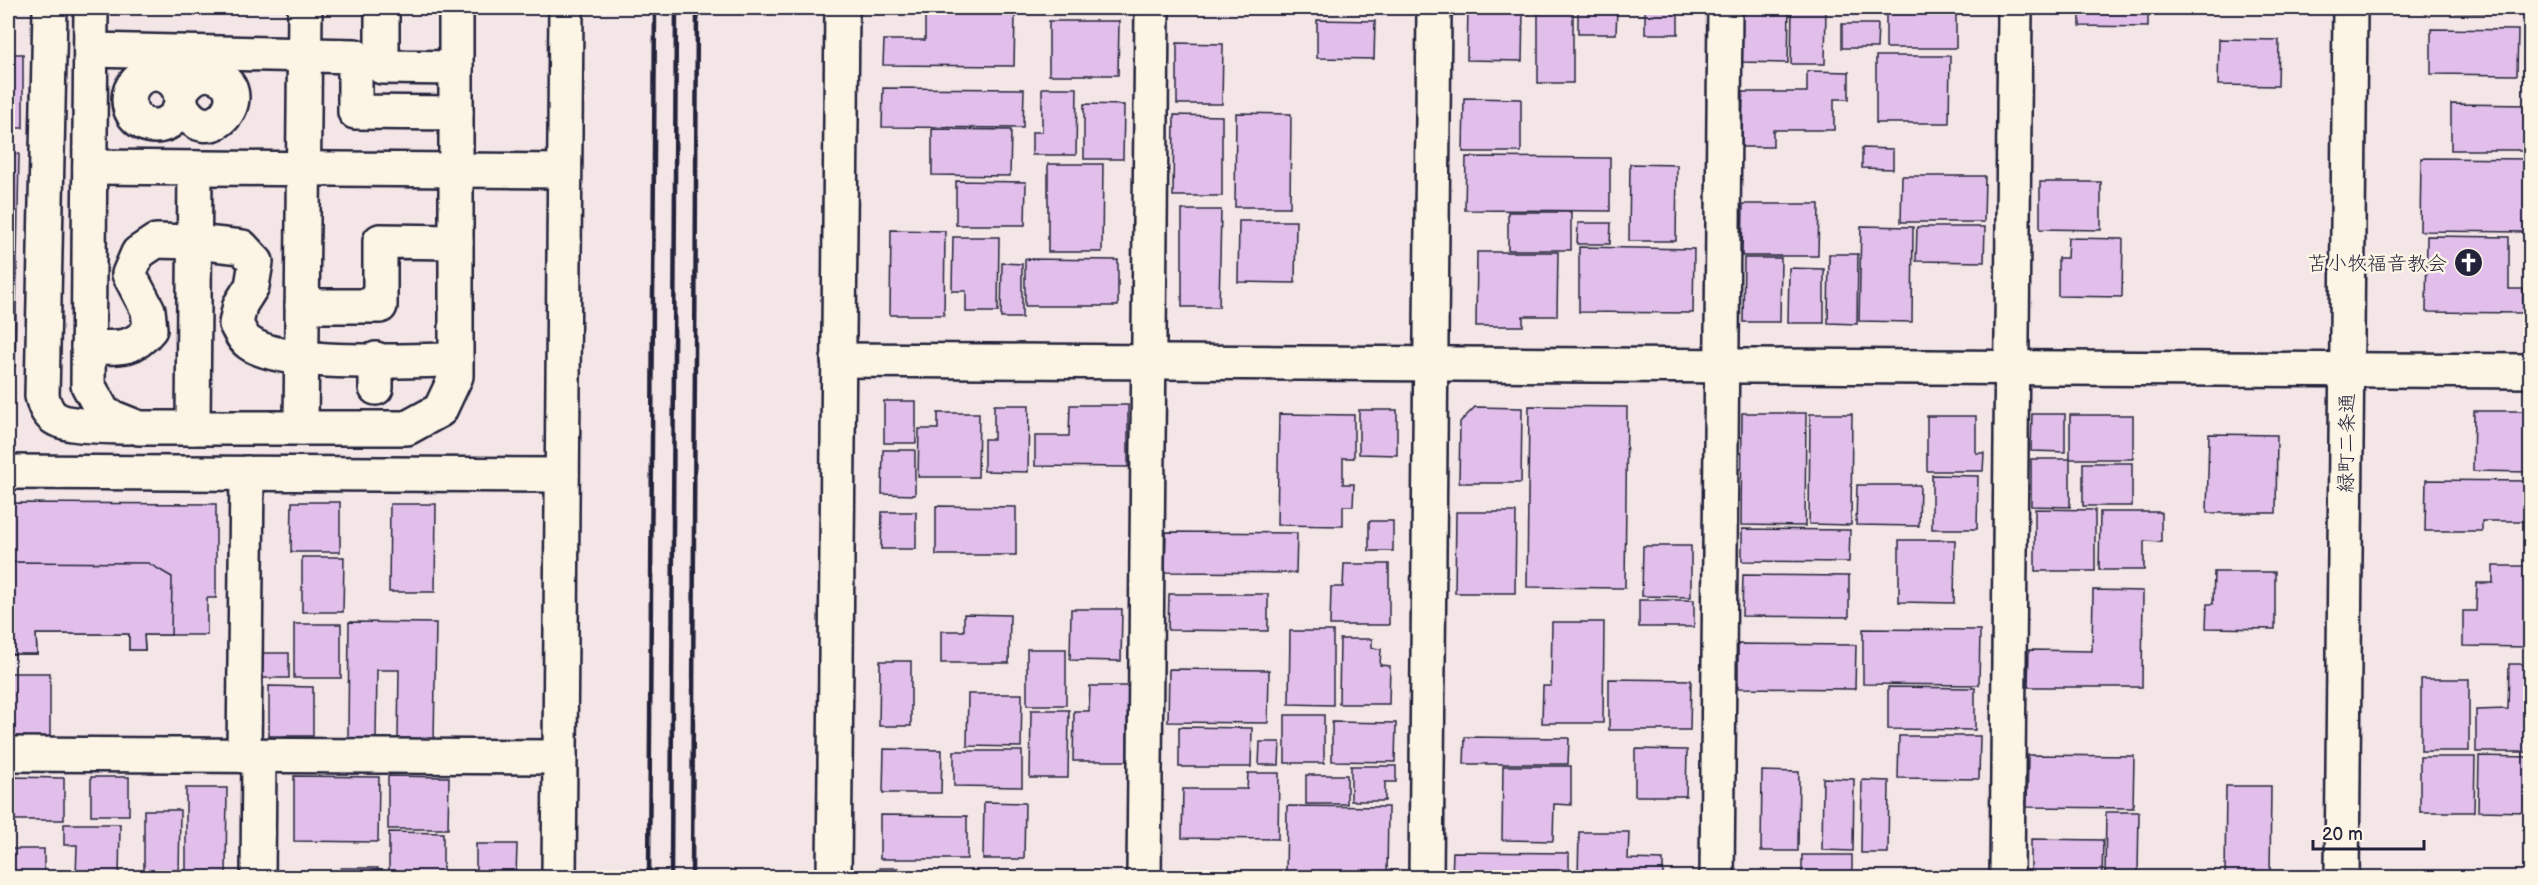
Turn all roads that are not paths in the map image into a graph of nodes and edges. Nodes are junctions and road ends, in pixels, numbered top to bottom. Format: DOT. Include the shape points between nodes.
graph roads {
  1 [pos="50,8"];
  2 [pos="91,8"];
  3 [pos="305,8"];
  4 [pos="382,8"];
  5 [pos="456,8"];
  6 [pos="566,8"];
  7 [pos="842,8"];
  8 [pos="1152,8"];
  9 [pos="1434,8"];
  10 [pos="1725,8"];
  11 [pos="2015,8"];
  12 [pos="2350,8"];
  13 [pos="91,50"];
  14 [pos="305,56"];
  15 [pos="456,68"];
  16 [pos="48,83"];
  17 [pos="90,91"];
  18 [pos="180,99"];
  19 [pos="456,113"];
  20 [pos="206,125"];
  21 [pos="90,167"];
  22 [pos="200,168"];
  23 [pos="303,169"];
  24 [pos="456,170"];
  25 [pos="564,171"];
  26 [pos="195,242"];
  27 [pos="456,242"];
  28 [pos="302,306"];
  29 [pos="88,347"];
  30 [pos="302,358"];
  31 [pos="456,360"];
  32 [pos="838,360"];
  33 [pos="1149,363"];
  34 [pos="1431,364"];
  35 [pos="1722,366"];
  36 [pos="2011,368"];
  37 [pos="2347,370"];
  38 [pos="2530,371"];
  39 [pos="139,428"];
  40 [pos="193,428"];
  41 [pos="301,428"];
  42 [pos="8,472"];
  43 [pos="247,473"];
  44 [pos="562,475"];
  45 [pos="8,754"];
  46 [pos="251,756"];
  47 [pos="560,757"];
  48 [pos="258,878"];
  49 [pos="559,878"];
  50 [pos="834,878"];
  51 [pos="1144,878"];
  52 [pos="1426,878"];
  53 [pos="1717,878"];
  54 [pos="2007,878"];
  55 [pos="2342,878"];
  1 -- 16 [label="street"];
  2 -- 13 [label="street"];
  3 -- 14 [label="street"];
  4 -- 15 [label="street" via="382,67"];
  5 -- 15 [label="street"];
  6 -- 25 [label="street"];
  7 -- 32 [label="street"];
  8 -- 33 [label="street"];
  9 -- 34 [label="street"];
  10 -- 35 [label="street"];
  11 -- 36 [label="street"];
  12 -- 37 [label="street, 緑町二条通"];
  13 -- 14 [label="street"];
  13 -- 17 [label="street"];
  14 -- 19 [label="street" via="355,56 355,112"];
  14 -- 23 [label="street"];
  15 -- 19 [label="street"];
  16 -- 17 [label="street"];
  16 -- 39 [label="street" via="43,402 54,418 69,423"];
  17 -- 18 [label="street" via="130,100 134,85 154,74 175,83"];
  17 -- 21 [label="street"];
  18 -- 20 [label="street" via="186,114"];
  18 -- 20 [label="street" via="187,82 196,76 207,73 227,84 232,94 226,116"];
  19 -- 24 [label="street"];
  20 -- 22 [label="street"];
  21 -- 22 [label="street"];
  21 -- 29 [label="street"];
  22 -- 23 [label="street"];
  22 -- 26 [label="street"];
  23 -- 24 [label="street"];
  23 -- 28 [label="street"];
  24 -- 25 [label="street"];
  24 -- 27 [label="street"];
  25 -- 44 [label="street"];
  26 -- 29 [label="street" via="156,241 138,253 129,274 148,310 150,329 140,342 121,347"];
  26 -- 30 [label="street" via="242,248 256,262 252,286 240,305 236,324 246,342 268,353"];
  26 -- 40 [label="street"];
  27 -- 28 [label="street" via="380,241 380,306"];
  27 -- 31 [label="street"];
  28 -- 30 [label="street"];
  29 -- 39 [label="street" via="88,385 104,414"];
  30 -- 31 [label="street" via="376,374"];
  30 -- 41 [label="street"];
  31 -- 41 [label="street" via="456,376 440,410 408,428"];
  32 -- 33 [label="street"];
  32 -- 50 [label="street"];
  33 -- 34 [label="street"];
  33 -- 51 [label="street"];
  34 -- 35 [label="street"];
  34 -- 52 [label="street"];
  35 -- 36 [label="street"];
  35 -- 53 [label="street"];
  36 -- 37 [label="street"];
  36 -- 54 [label="street"];
  37 -- 38 [label="street"];
  37 -- 55 [label="street, 緑町二条通"];
  39 -- 40 [label="street"];
  40 -- 41 [label="street"];
  42 -- 43 [label="street"];
  43 -- 44 [label="street"];
  43 -- 46 [label="street"];
  44 -- 47 [label="street"];
  45 -- 46 [label="street"];
  46 -- 47 [label="street"];
  46 -- 48 [label="street"];
  47 -- 49 [label="street"];
}
